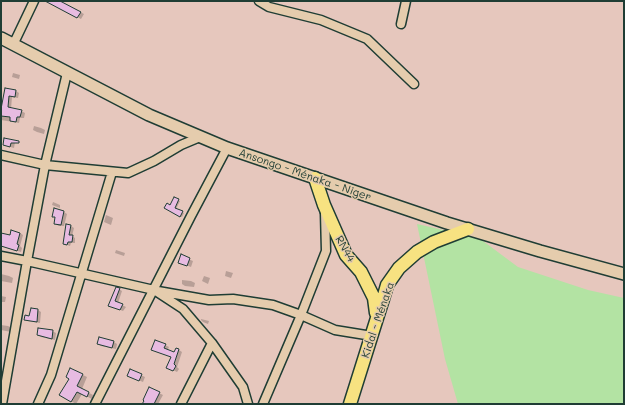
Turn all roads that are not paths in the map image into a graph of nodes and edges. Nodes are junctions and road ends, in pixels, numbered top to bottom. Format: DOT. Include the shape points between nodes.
graph roads {
  1 [pos="34,1"];
  2 [pos="259,1"];
  3 [pos="406,1"];
  4 [pos="401,24"];
  5 [pos="1,38"];
  6 [pos="13,45"];
  7 [pos="66,73"];
  8 [pos="414,84"];
  9 [pos="200,137"];
  10 [pos="226,148"];
  11 [pos="1,155"];
  12 [pos="45,165"];
  13 [pos="112,172"];
  14 [pos="315,178"];
  15 [pos="324,205"];
  16 [pos="468,230"];
  17 [pos="1,256"];
  18 [pos="27,261"];
  19 [pos="81,273"];
  20 [pos="624,274"];
  21 [pos="154,290"];
  22 [pos="301,315"];
  23 [pos="376,318"];
  24 [pos="372,336"];
  25 [pos="212,343"];
  26 [pos="2,404"];
  27 [pos="38,404"];
  28 [pos="95,404"];
  29 [pos="181,404"];
  30 [pos="248,404"];
  31 [pos="263,404"];
  32 [pos="350,404"];
  1 -- 6 [label="street"];
  2 -- 8 [label="street" via="269,7 321,20 367,39"];
  3 -- 4 [label="street"];
  5 -- 6 [label="main road, Ansongo - Ménaka - Niger"];
  6 -- 7 [label="main road, Ansongo - Ménaka - Niger"];
  7 -- 9 [label="main road, Ansongo - Ménaka - Niger" via="149,115"];
  7 -- 12 [label="street"];
  9 -- 10 [label="main road, Ansongo - Ménaka - Niger"];
  9 -- 13 [label="street" via="128,174"];
  10 -- 14 [label="main road, Ansongo - Ménaka - Niger"];
  10 -- 21 [label="street"];
  11 -- 12 [label="street"];
  12 -- 13 [label="street"];
  12 -- 18 [label="street"];
  13 -- 19 [label="street"];
  14 -- 15 [label="main road, RN44"];
  14 -- 16 [label="main road, Ansongo - Ménaka - Niger"];
  15 -- 22 [label="street" via="326,251"];
  15 -- 23 [label="main road, RN44" via="346,255 360,272 374,298"];
  16 -- 20 [label="main road, Ansongo - Ménaka - Niger"];
  16 -- 23 [label="main road, Kidal - Ménaka" via="434,242 417,252 399,268 388,285"];
  17 -- 18 [label="street"];
  18 -- 19 [label="street"];
  18 -- 26 [label="street"];
  19 -- 21 [label="street"];
  19 -- 27 [label="street" via="51,375"];
  21 -- 22 [label="street" via="210,300 233,299 273,305"];
  21 -- 25 [label="street" via="183,309"];
  21 -- 28 [label="street"];
  22 -- 24 [label="street" via="335,330"];
  22 -- 31 [label="street"];
  23 -- 24 [label="main road, Kidal - Ménaka"];
  24 -- 32 [label="main road, Kidal - Ménaka"];
  25 -- 29 [label="street"];
  25 -- 30 [label="street" via="243,387"];
}
